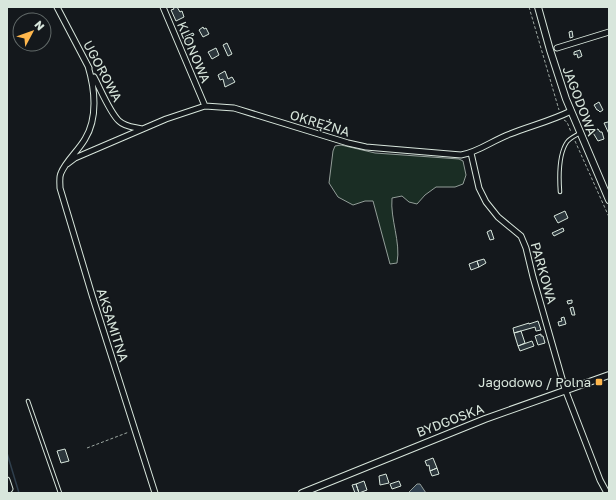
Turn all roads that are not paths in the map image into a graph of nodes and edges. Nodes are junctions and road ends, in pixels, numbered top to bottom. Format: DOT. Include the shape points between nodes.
graph roads {
  1 [pos="57,7"];
  2 [pos="163,7"];
  3 [pos="538,7"];
  4 [pos="609,32"];
  5 [pos="556,48"];
  6 [pos="88,66"];
  7 [pos="205,106"];
  8 [pos="571,111"];
  9 [pos="144,129"];
  10 [pos="580,133"];
  11 [pos="471,153"];
  12 [pos="67,164"];
  13 [pos="560,192"];
  14 [pos="609,200"];
  15 [pos="609,374"];
  16 [pos="565,389"];
  17 [pos="28,401"];
  18 [pos="7,480"];
  19 [pos="7,492"];
  20 [pos="60,493"];
  21 [pos="155,493"];
  22 [pos="302,493"];
  23 [pos="607,493"];
  1 -- 6 [label="street, UGOROWA"];
  2 -- 7 [label="street, KLONOWA"];
  3 -- 8 [label="street, JAGODOWA"];
  4 -- 5 [label="street"];
  6 -- 9 [label="street, UGOROWA" via="119,121 128,126"];
  6 -- 12 [label="street, AKSAMITNA" via="95,94 92,115 85,138"];
  7 -- 9 [label="street, OKRĘŻNA"];
  7 -- 11 [label="street, OKRĘŻNA" via="234,108 366,147 461,155"];
  8 -- 10 [label="street, JAGODOWA"];
  8 -- 11 [label="street, OKRĘŻNA" via="508,134"];
  9 -- 12 [label="street, OKRĘŻNA" via="75,158"];
  10 -- 13 [label="lane" via="566,144 562,156"];
  10 -- 14 [label="street, JAGODOWA"];
  11 -- 16 [label="street, PARKOWA" via="478,188 486,202 498,217 521,236 526,248"];
  12 -- 21 [label="street, AKSAMITNA" via="61,173 60,188"];
  15 -- 16 [label="street, BYDGOSKA"];
  16 -- 22 [label="street, BYDGOSKA"];
  16 -- 23 [label="street, PARKOWA"];
  17 -- 20 [label="lane"];
  18 -- 19 [label="street" via="10,489"];
}
